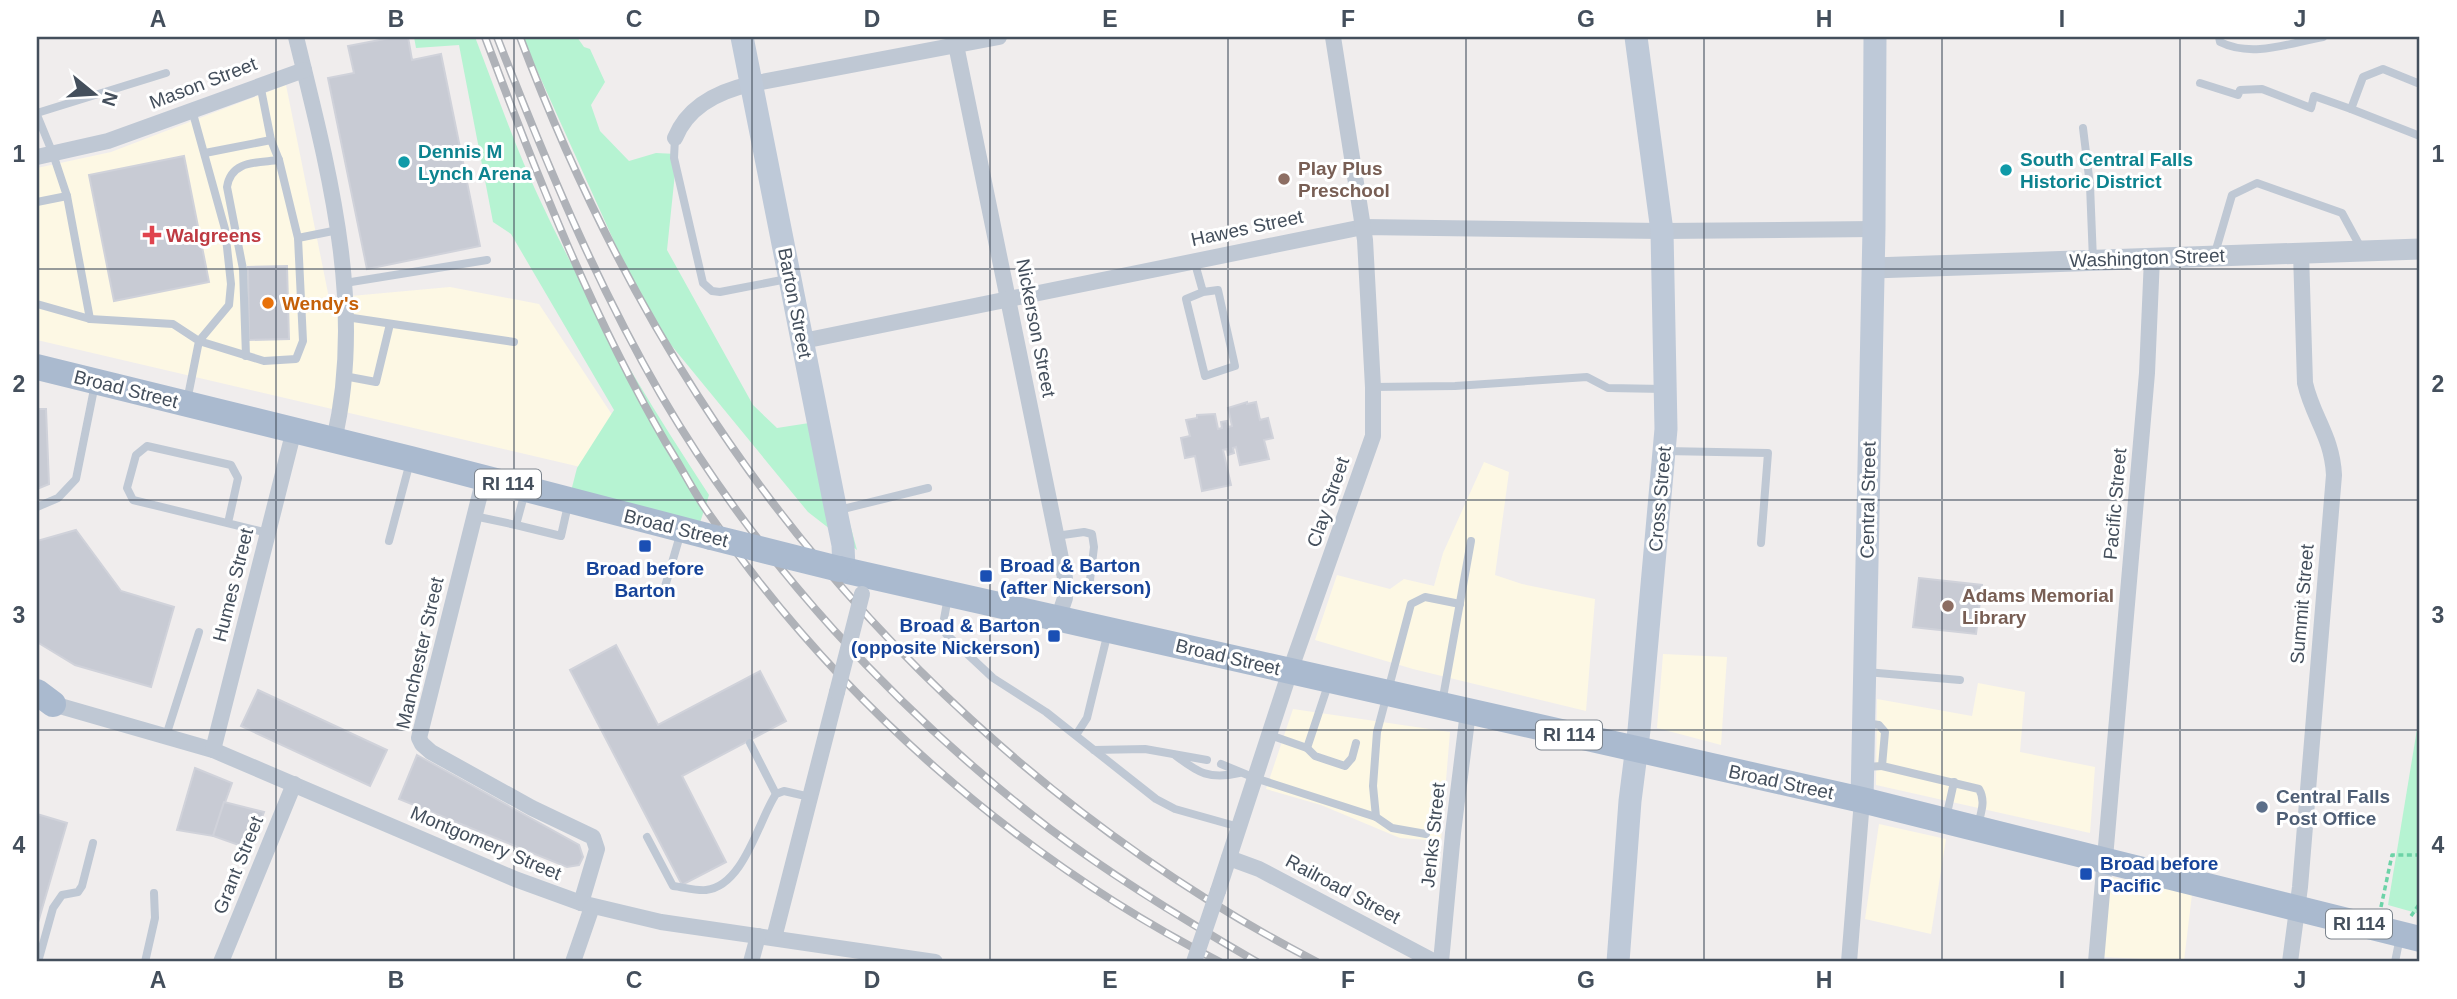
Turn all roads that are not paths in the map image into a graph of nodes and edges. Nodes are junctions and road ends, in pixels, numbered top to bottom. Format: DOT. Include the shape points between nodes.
graph roads {
  1 [pos="296,37"];
  2 [pos="741,37"];
  3 [pos="999,37"];
  4 [pos="1333,37"];
  5 [pos="1636,37"];
  6 [pos="1875,37"];
  7 [pos="2219,37"];
  8 [pos="2323,37"];
  9 [pos="957,45"];
  10 [pos="304,70"];
  11 [pos="166,72"];
  12 [pos="2200,83"];
  13 [pos="260,84"];
  14 [pos="751,84"];
  15 [pos="2420,84"];
  16 [pos="2351,109"];
  17 [pos="192,110"];
  18 [pos="37,114"];
  19 [pos="2083,128"];
  20 [pos="2420,136"];
  21 [pos="675,138"];
  22 [pos="271,140"];
  23 [pos="205,153"];
  24 [pos="53,154"];
  25 [pos="37,157"];
  26 [pos="279,160"];
  27 [pos="67,196"];
  28 [pos="37,202"];
  29 [pos="1363,226"];
  30 [pos="338,229"];
  31 [pos="1874,229"];
  32 [pos="1662,231"];
  33 [pos="298,239"];
  34 [pos="2420,249"];
  35 [pos="2362,251"];
  36 [pos="2301,253"];
  37 [pos="2214,256"];
  38 [pos="2152,258"];
  39 [pos="488,260"];
  40 [pos="1195,260"];
  41 [pos="2093,260"];
  42 [pos="1873,268"];
  43 [pos="790,278"];
  44 [pos="345,283"];
  45 [pos="1203,292"];
  46 [pos="1008,298"];
  47 [pos="37,304"];
  48 [pos="346,317"];
  49 [pos="90,319"];
  50 [pos="390,324"];
  51 [pos="199,341"];
  52 [pos="803,341"];
  53 [pos="514,342"];
  54 [pos="246,356"];
  55 [pos="37,367"];
  56 [pos="344,376"];
  57 [pos="96,381"];
  58 [pos="1373,387"];
  59 [pos="1665,388"];
  60 [pos="186,404"];
  61 [pos="294,430"];
  62 [pos="334,440"];
  63 [pos="1665,451"];
  64 [pos="411,459"];
  65 [pos="484,478"];
  66 [pos="928,488"];
  67 [pos="526,489"];
  68 [pos="569,500"];
  69 [pos="37,507"];
  70 [pos="836,511"];
  71 [pos="474,516"];
  72 [pos="228,523"];
  73 [pos="516,525"];
  74 [pos="681,529"];
  75 [pos="268,533"];
  76 [pos="1056,536"];
  77 [pos="389,541"];
  78 [pos="1471,541"];
  79 [pos="1761,542"];
  80 [pos="853,577"];
  81 [pos="1088,588"];
  82 [pos="664,590"];
  83 [pos="949,594"];
  84 [pos="1460,604"];
  85 [pos="1058,619"];
  86 [pos="1108,630"];
  87 [pos="199,632"];
  88 [pos="1290,671"];
  89 [pos="1863,671"];
  90 [pos="1330,680"];
  91 [pos="1960,680"];
  92 [pos="1389,694"];
  93 [pos="42,699"];
  94 [pos="1442,706"];
  95 [pos="1468,712"];
  96 [pos="1270,735"];
  97 [pos="166,736"];
  98 [pos="1076,736"];
  99 [pos="750,743"];
  100 [pos="1356,743"];
  101 [pos="1307,748"];
  102 [pos="213,750"];
  103 [pos="1094,750"];
  104 [pos="1636,750"];
  105 [pos="1172,754"];
  106 [pos="1207,760"];
  107 [pos="1221,764"];
  108 [pos="1872,766"];
  109 [pos="1248,775"];
  110 [pos="1954,782"];
  111 [pos="293,784"];
  112 [pos="776,794"];
  113 [pos="810,797"];
  114 [pos="1862,800"];
  115 [pos="1376,817"];
  116 [pos="1945,821"];
  117 [pos="1239,827"];
  118 [pos="1977,828"];
  119 [pos="1426,835"];
  120 [pos="647,837"];
  121 [pos="93,843"];
  122 [pos="1229,858"];
  123 [pos="2104,860"];
  124 [pos="154,893"];
  125 [pos="586,905"];
  126 [pos="2298,909"];
  127 [pos="766,937"];
  128 [pos="2411,937"];
  129 [pos="38,962"];
  130 [pos="145,962"];
  131 [pos="221,962"];
  132 [pos="573,962"];
  133 [pos="751,962"];
  134 [pos="936,962"];
  135 [pos="1194,962"];
  136 [pos="1435,962"];
  137 [pos="1441,962"];
  138 [pos="1618,962"];
  139 [pos="1849,962"];
  140 [pos="2096,962"];
  141 [pos="2290,962"];
  142 [pos="2395,962"];
  1 -- 10 [label="street"];
  2 -- 14 [label="main road, Barton Street"];
  3 -- 9 [label="street"];
  4 -- 29 [label="street, Clay Street"];
  5 -- 32 [label="main road, Cross Street"];
  6 -- 31 [label="main road, Central Street"];
  7 -- 8 [label="lane" via="2220,42 2244,50"];
  9 -- 14 [label="street"];
  9 -- 46 [label="street, Nickerson Street"];
  10 -- 13 [label="street, Mason Street"];
  10 -- 30 [label="street"];
  11 -- 18 [label="lane"];
  12 -- 16 [label="lane" via="2238,95 2240,90 2262,89 2311,108 2314,96"];
  13 -- 17 [label="street, Mason Street"];
  13 -- 22 [label="lane"];
  14 -- 21 [label="street" via="723,91 701,105"];
  14 -- 43 [label="main road, Barton Street"];
  15 -- 16 [label="lane" via="2383,69 2363,76"];
  16 -- 20 [label="lane"];
  17 -- 23 [label="lane"];
  17 -- 24 [label="street, Mason Street" via="108,141"];
  18 -- 24 [label="lane"];
  19 -- 41 [label="lane"];
  21 -- 43 [label="lane" via="674,158 707,288 720,292"];
  22 -- 23 [label="lane"];
  22 -- 26 [label="lane"];
  23 -- 51 [label="lane" via="225,229 231,284 229,305"];
  24 -- 25 [label="street, Mason Street"];
  24 -- 27 [label="lane"];
  26 -- 33 [label="lane"];
  26 -- 54 [label="lane" via="244,164 228,178 243,270"];
  27 -- 28 [label="lane"];
  27 -- 49 [label="lane"];
  29 -- 32 [label="street, Hawes Street"];
  29 -- 40 [label="street, Hawes Street"];
  29 -- 58 [label="street, Clay Street"];
  30 -- 33 [label="lane"];
  30 -- 44 [label="street"];
  31 -- 32 [label="street, Hawes Street"];
  31 -- 42 [label="main road, Central Street"];
  32 -- 59 [label="main road, Cross Street"];
  33 -- 54 [label="lane" via="303,341 296,359 264,361"];
  34 -- 35 [label="street, Washington Street"];
  35 -- 36 [label="street, Washington Street"];
  35 -- 37 [label="lane" via="2342,213 2258,183 2232,195"];
  36 -- 37 [label="street, Washington Street"];
  36 -- 126 [label="street, Summit Street" via="2305,383 2330,444 2334,475"];
  37 -- 38 [label="street, Washington Street"];
  38 -- 41 [label="street, Washington Street"];
  38 -- 123 [label="street, Pacific Street" via="2147,373"];
  39 -- 44 [label="lane"];
  40 -- 45 [label="lane"];
  40 -- 46 [label="street, Hawes Street"];
  41 -- 42 [label="street, Washington Street"];
  42 -- 89 [label="main road, Central Street"];
  43 -- 52 [label="main road, Barton Street"];
  44 -- 48 [label="street"];
  45 -- 45 [label="lane" via="1186,299 1205,376 1235,366 1218,290"];
  46 -- 52 [label="street, Hawes Street"];
  46 -- 76 [label="street, Nickerson Street"];
  47 -- 49 [label="lane"];
  48 -- 50 [label="lane"];
  48 -- 56 [label="street"];
  49 -- 51 [label="lane" via="173,324"];
  50 -- 53 [label="lane"];
  50 -- 56 [label="lane" via="376,382"];
  51 -- 54 [label="lane"];
  51 -- 60 [label="lane"];
  52 -- 70 [label="main road, Barton Street"];
  55 -- 57 [label="main road, Broad Street / RI 114"];
  56 -- 62 [label="street"];
  57 -- 60 [label="main road, Broad Street / RI 114"];
  57 -- 69 [label="lane" via="76,479 58,498"];
  58 -- 59 [label="lane" via="1587,377 1608,388"];
  58 -- 88 [label="street, Clay Street" via="1369,449"];
  59 -- 63 [label="main road, Cross Street"];
  60 -- 61 [label="main road, Broad Street / RI 114"];
  61 -- 62 [label="main road, Broad Street / RI 114"];
  61 -- 75 [label="street, Humes Street"];
  62 -- 64 [label="main road, Broad Street / RI 114"];
  63 -- 79 [label="lane" via="1768,453"];
  63 -- 104 [label="main road, Cross Street"];
  64 -- 65 [label="main road, Broad Street / RI 114"];
  64 -- 77 [label="lane"];
  65 -- 67 [label="main road, Broad Street / RI 114"];
  65 -- 71 [label="street, Manchester Street"];
  66 -- 70 [label="lane"];
  67 -- 68 [label="main road, Broad Street / RI 114"];
  67 -- 73 [label="lane"];
  68 -- 73 [label="lane" via="561,536"];
  68 -- 74 [label="main road, Broad Street / RI 114"];
  70 -- 80 [label="main road, Barton Street"];
  71 -- 73 [label="lane"];
  71 -- 125 [label="street, Manchester Street" via="419,738 431,752 593,837 597,849"];
  72 -- 72 [label="lane" via="133,500 127,488 136,454 148,446 232,465 238,478"];
  72 -- 75 [label="lane"];
  74 -- 80 [label="main road, Broad Street / RI 114, bridge"];
  74 -- 82 [label="lane"];
  75 -- 102 [label="street, Humes Street"];
  76 -- 81 [label="lane" via="1092,534"];
  76 -- 85 [label="street, Nickerson Street" via="1066,589"];
  78 -- 84 [label="lane"];
  80 -- 83 [label="main road, Broad Street / RI 114"];
  80 -- 113 [label="street, Barton Street, bridge" via="837,692"];
  83 -- 85 [label="main road, Broad Street / RI 114"];
  83 -- 98 [label="lane" via="946,634 1002,685"];
  84 -- 92 [label="lane" via="1425,597 1411,604"];
  84 -- 94 [label="lane"];
  85 -- 86 [label="main road, Broad Street / RI 114"];
  86 -- 88 [label="main road, Broad Street / RI 114"];
  86 -- 98 [label="lane" via="1087,718"];
  87 -- 97 [label="lane"];
  88 -- 90 [label="main road, Broad Street / RI 114"];
  88 -- 96 [label="street, Clay Street"];
  89 -- 91 [label="lane"];
  89 -- 108 [label="main road, Central Street" via="1863,723"];
  90 -- 92 [label="main road, Broad Street / RI 114"];
  90 -- 101 [label="lane"];
  92 -- 94 [label="main road, Broad Street / RI 114"];
  92 -- 115 [label="lane" via="1377,732"];
  93 -- 97 [label="street, Montgomery Street"];
  94 -- 95 [label="main road, Broad Street / RI 114"];
  95 -- 104 [label="main road, Broad Street / RI 114"];
  95 -- 137 [label="street, Jenks Street" via="1447,834"];
  96 -- 101 [label="lane"];
  96 -- 109 [label="street, Clay Street"];
  97 -- 102 [label="street, Montgomery Street"];
  98 -- 103 [label="lane"];
  99 -- 112 [label="lane"];
  100 -- 101 [label="lane" via="1345,766 1315,756"];
  102 -- 111 [label="street, Montgomery Street"];
  103 -- 105 [label="lane" via="1145,749"];
  103 -- 117 [label="lane" via="1166,805"];
  104 -- 114 [label="main road, Broad Street / RI 114"];
  104 -- 138 [label="main road, Cross Street"];
  105 -- 106 [label="lane"];
  105 -- 109 [label="lane" via="1197,771 1220,777"];
  107 -- 109 [label="lane"];
  108 -- 110 [label="lane"];
  108 -- 114 [label="main road, Central Street"];
  109 -- 115 [label="lane"];
  109 -- 117 [label="street, Clay Street"];
  110 -- 116 [label="lane"];
  110 -- 118 [label="lane" via="1979,789 1983,796"];
  111 -- 125 [label="street, Montgomery Street"];
  111 -- 131 [label="street, Grant Street"];
  112 -- 113 [label="lane" via="784,791"];
  112 -- 120 [label="lane" via="742,863 721,884 707,890 673,886"];
  113 -- 127 [label="street, Barton Street"];
  114 -- 116 [label="main road, Broad Street / RI 114"];
  114 -- 139 [label="street, Central Street"];
  115 -- 119 [label="lane" via="1392,828"];
  116 -- 118 [label="main road, Broad Street / RI 114"];
  117 -- 122 [label="street, Clay Street"];
  118 -- 123 [label="main road, Broad Street / RI 114"];
  121 -- 129 [label="lane" via="82,886 78,892 62,895 53,908"];
  122 -- 135 [label="street, Clay Street, bridge"];
  122 -- 136 [label="street, Railroad Street" via="1259,869"];
  123 -- 126 [label="main road, Broad Street / RI 114"];
  123 -- 140 [label="street, Pacific Street"];
  124 -- 130 [label="lane" via="155,918"];
  125 -- 127 [label="street, Montgomery Street" via="660,922"];
  125 -- 132 [label="street"];
  126 -- 128 [label="main road, Broad Street / RI 114"];
  126 -- 141 [label="street, Summit Street"];
  127 -- 133 [label="street, Barton Street"];
  127 -- 134 [label="street, Montgomery Street"];
  128 -- 142 [label="lane"];
}
